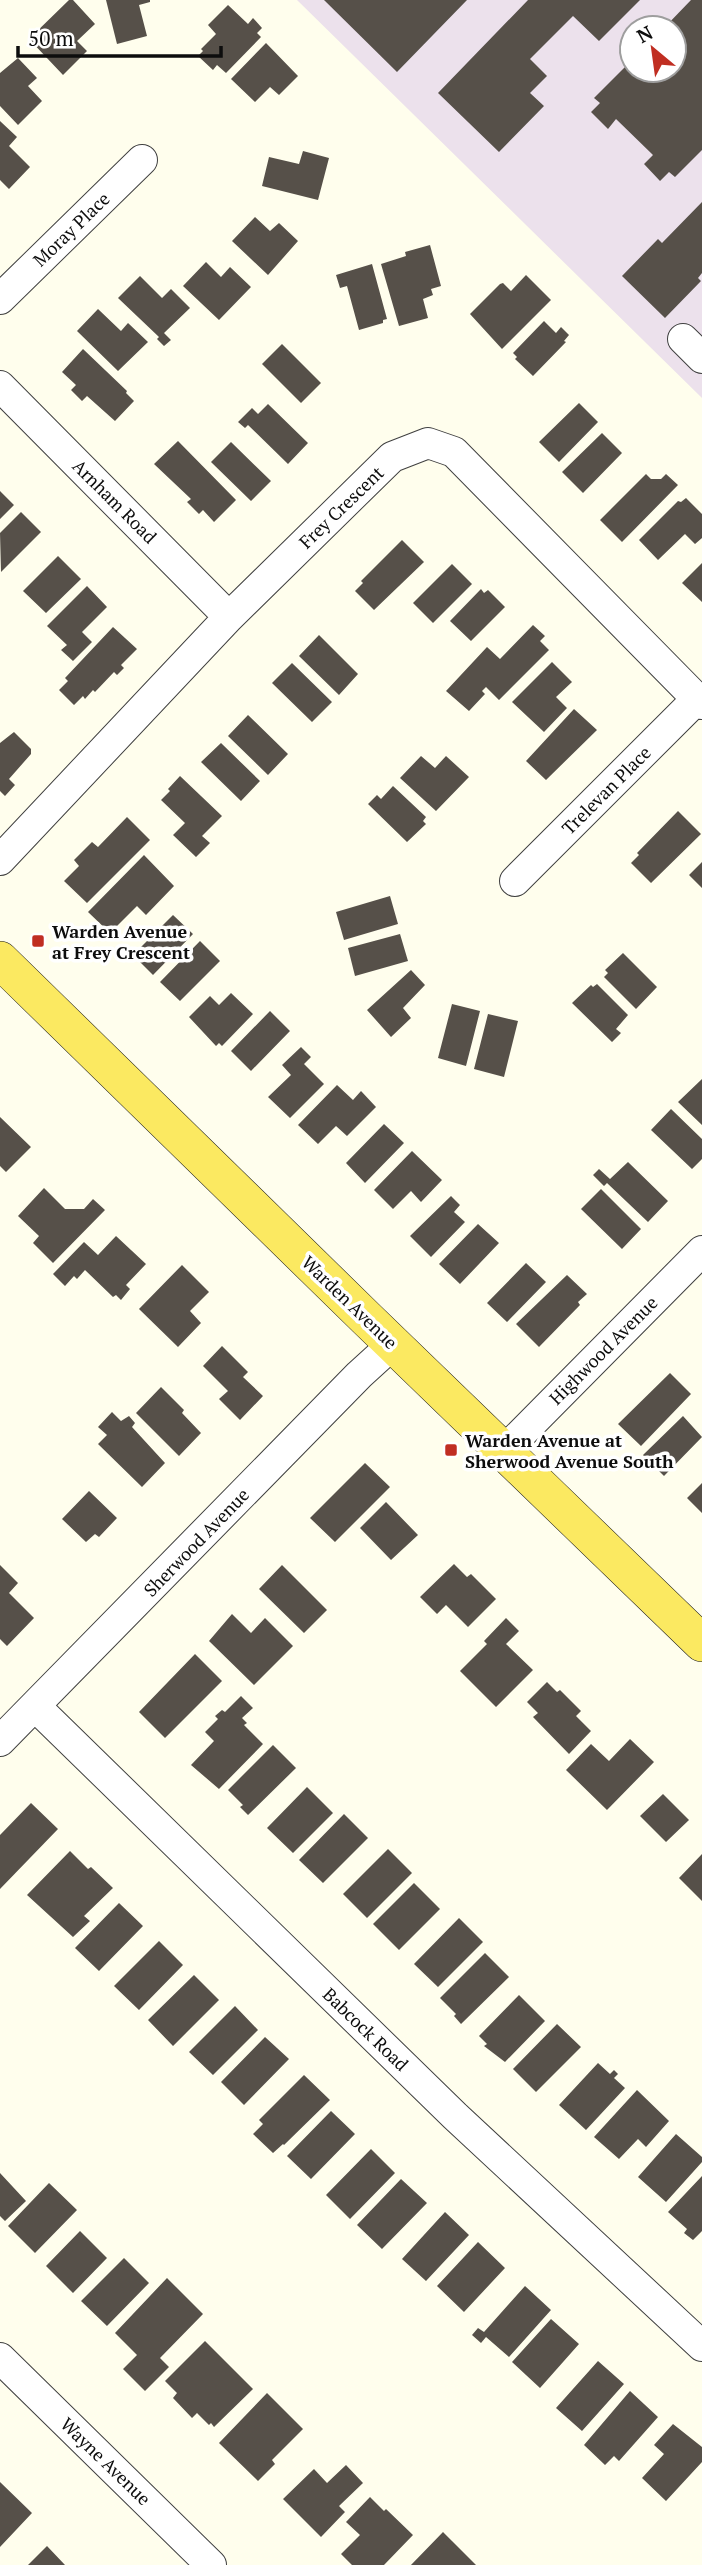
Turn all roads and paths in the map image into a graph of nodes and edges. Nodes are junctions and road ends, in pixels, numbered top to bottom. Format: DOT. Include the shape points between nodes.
graph roads {
  1 [pos="142,160"];
  2 [pos="0,299"];
  3 [pos="0,386"];
  4 [pos="229,617"];
  5 [pos="699,702"];
  6 [pos="0,860"];
  7 [pos="515,881"];
  8 [pos="0,960"];
  9 [pos="702,1251"];
  10 [pos="393,1344"];
  11 [pos="504,1451"];
  12 [pos="702,1643"];
  13 [pos="35,1706"];
  14 [pos="0,1741"];
  15 [pos="702,2346"];
  16 [pos="0,2358"];
  17 [pos="211,2565"];
  1 -- 2 [label="street, Moray Place"];
  3 -- 4 [label="street, Arnham Road"];
  4 -- 5 [label="street, Frey Crescent" via="392,457 428,443 454,452"];
  4 -- 6 [label="street, Frey Crescent"];
  5 -- 7 [label="street, Trelevan Place"];
  8 -- 10 [label="main road, Warden Avenue"];
  9 -- 11 [label="street, Highwood Avenue"];
  10 -- 11 [label="main road, Warden Avenue"];
  10 -- 13 [label="street, Sherwood Avenue"];
  11 -- 12 [label="main road, Warden Avenue"];
  13 -- 14 [label="street, Sherwood Avenue"];
  13 -- 15 [label="street, Babcock Road" via="455,2116"];
  16 -- 17 [label="street, Wayne Avenue"];
}
